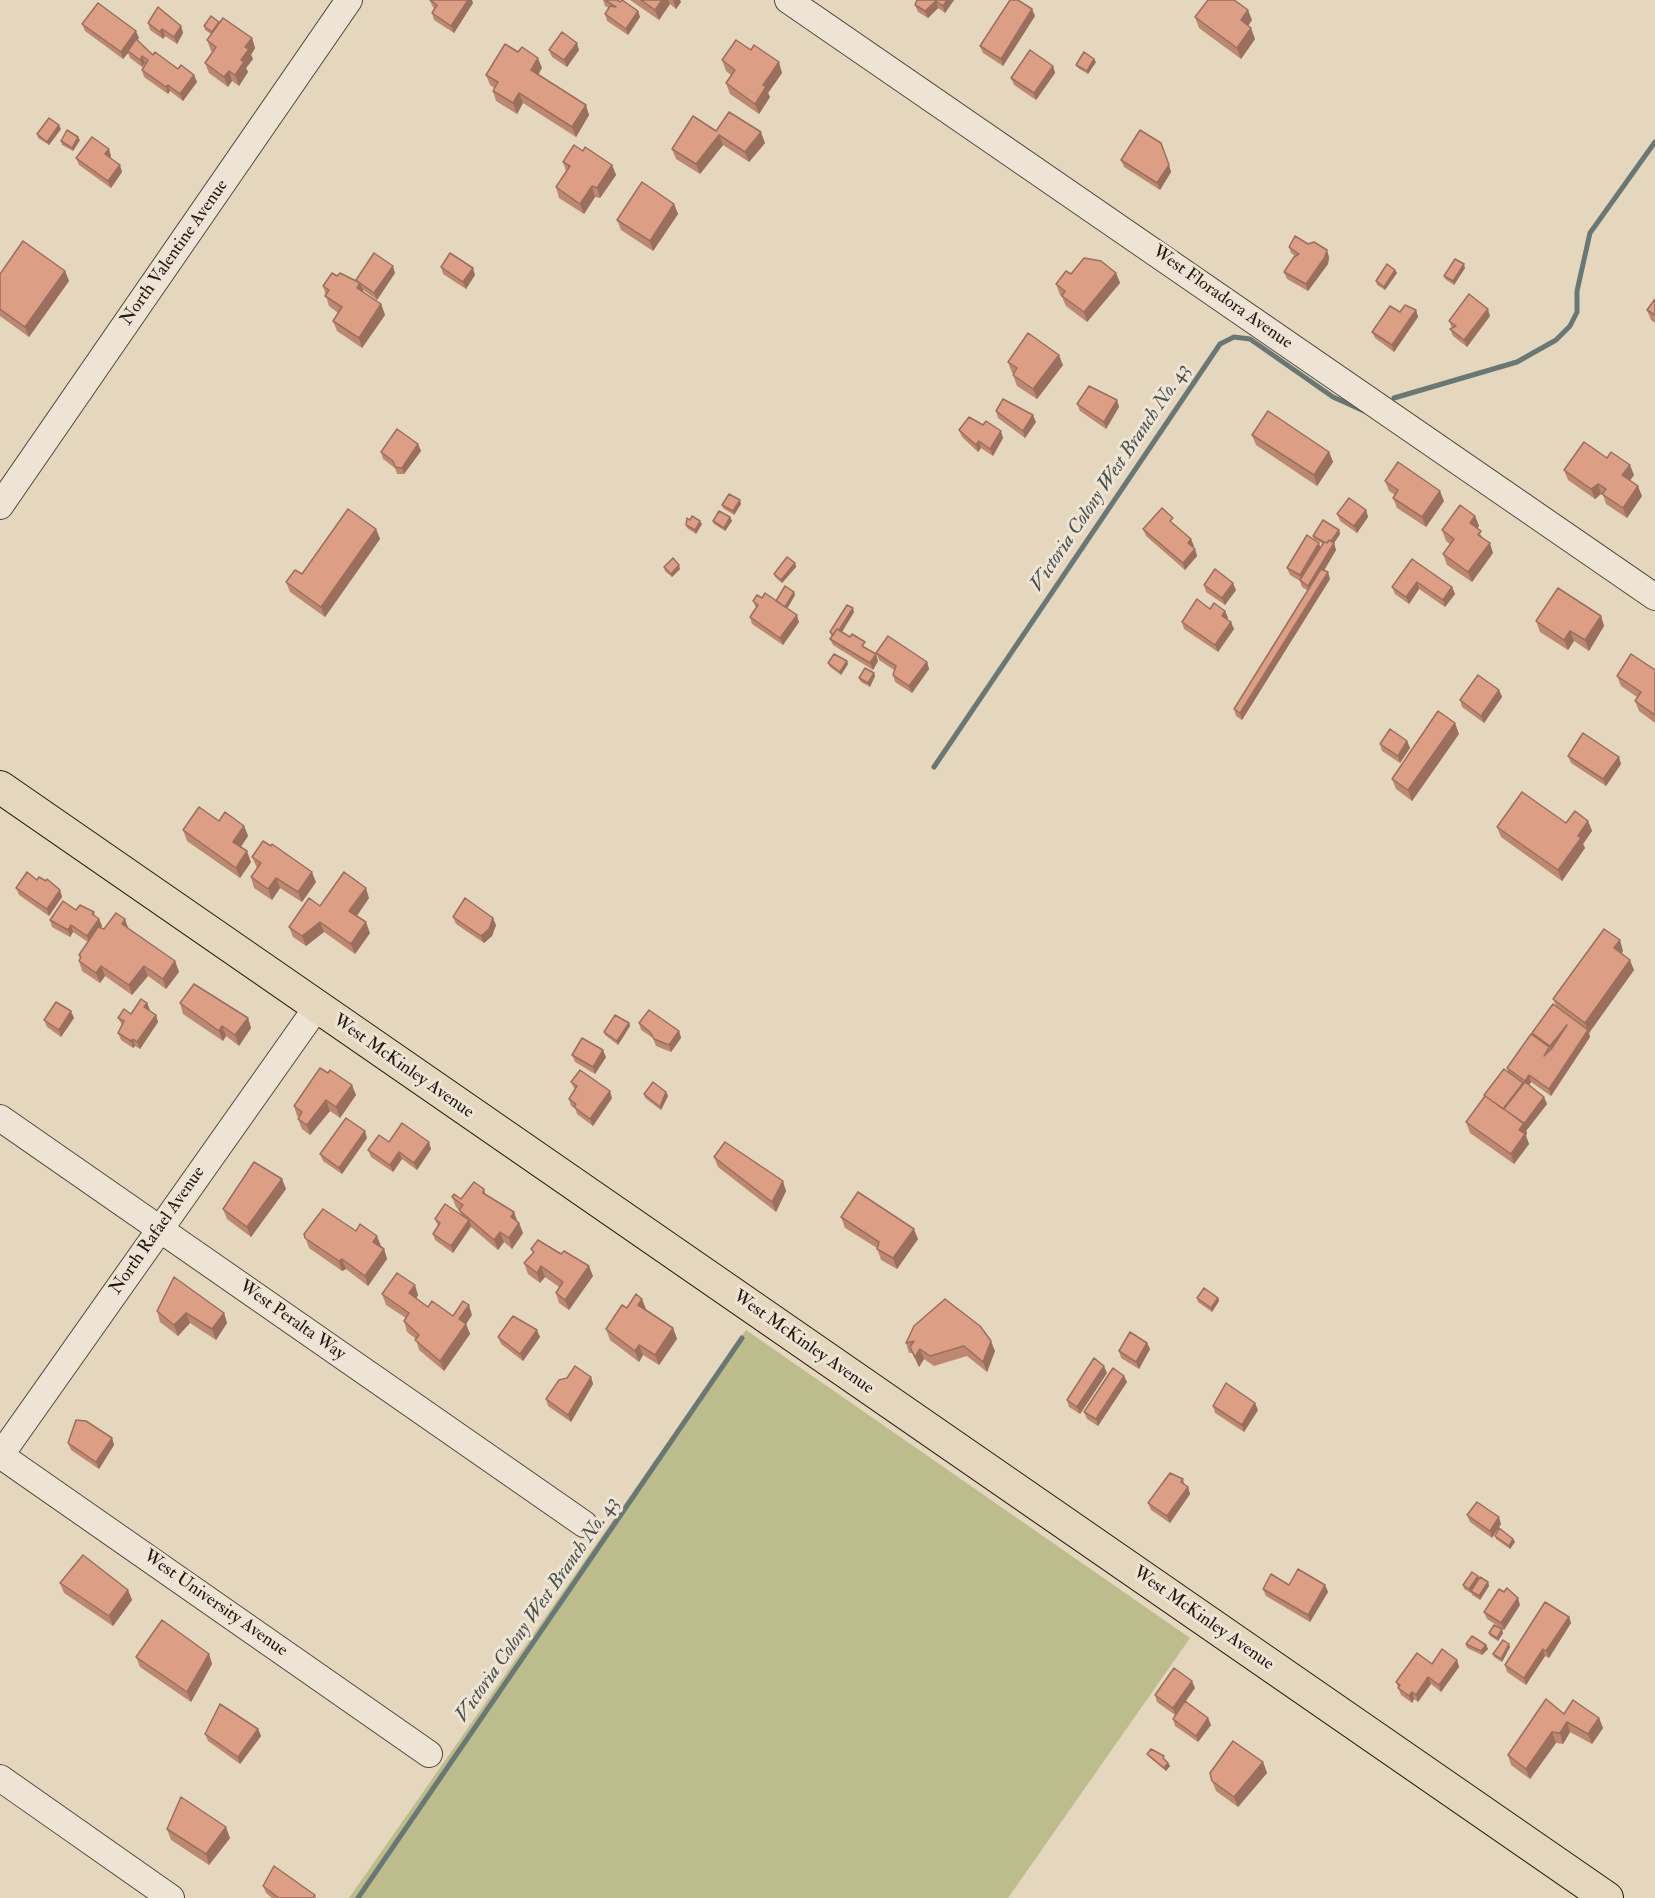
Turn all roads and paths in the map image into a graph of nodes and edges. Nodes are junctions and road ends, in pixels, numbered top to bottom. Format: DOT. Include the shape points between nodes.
graph roads {
  1 [pos="349,0"];
  2 [pos="788,0"];
  3 [pos="0,506"];
  4 [pos="1655,597"];
  5 [pos="0,787"];
  6 [pos="317,1008"];
  7 [pos="0,1118"];
  8 [pos="159,1228"];
  9 [pos="0,1456"];
  10 [pos="584,1524"];
  11 [pos="429,1754"];
  12 [pos="0,1778"];
  13 [pos="171,1898"];
  14 [pos="1607,1898"];
  1 -- 3 [label="street, North Valentine Avenue"];
  2 -- 4 [label="street, West Floradora Avenue"];
  5 -- 6 [label="main road, West McKinley Avenue"];
  6 -- 8 [label="street, North Rafael Avenue"];
  6 -- 14 [label="main road, West McKinley Avenue"];
  7 -- 8 [label="street, West Peralta Way"];
  8 -- 9 [label="street, North Rafael Avenue"];
  8 -- 10 [label="street, West Peralta Way"];
  9 -- 11 [label="street, West University Avenue"];
  12 -- 13 [label="street"];
}
